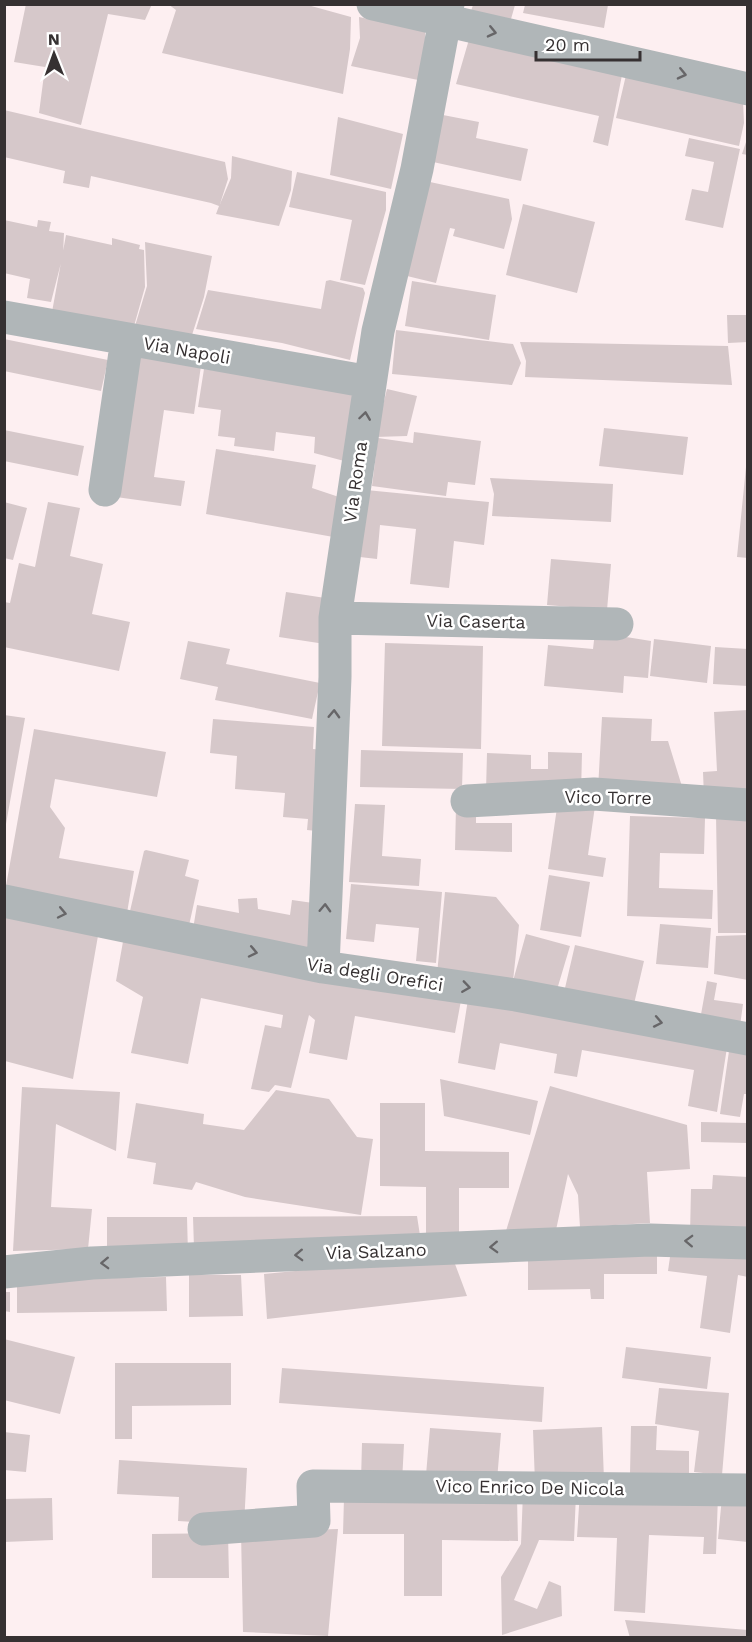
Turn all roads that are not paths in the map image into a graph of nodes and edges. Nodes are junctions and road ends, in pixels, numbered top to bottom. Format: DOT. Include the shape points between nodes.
graph roads {
  1 [pos="373,4"];
  2 [pos="447,13"];
  3 [pos="747,89"];
  4 [pos="4,317"];
  5 [pos="127,339"];
  6 [pos="370,382"];
  7 [pos="105,490"];
  8 [pos="335,618"];
  9 [pos="618,624"];
  10 [pos="467,801"];
  11 [pos="747,805"];
  12 [pos="4,901"];
  13 [pos="323,967"];
  14 [pos="747,1039"];
  15 [pos="747,1243"];
  16 [pos="4,1272"];
  17 [pos="747,1490"];
  18 [pos="204,1529"];
  1 -- 2 [label="street"];
  2 -- 3 [label="street, one-way"];
  2 -- 6 [label="street, Via Roma"];
  4 -- 5 [label="street, Via Napoli"];
  5 -- 6 [label="street, Via Napoli"];
  5 -- 7 [label="street"];
  8 -- 6 [label="street, Via Roma, one-way"];
  8 -- 9 [label="street, Via Caserta"];
  13 -- 8 [label="street, Via Roma, one-way"];
  10 -- 11 [label="street, Vico Torre" via="594,794"];
  12 -- 13 [label="street, Via degli Orefici, one-way"];
  13 -- 14 [label="street, Via degli Orefici, one-way" via="516,995"];
  15 -- 16 [label="street, Via Salzano, one-way" via="626,1241 104,1263"];
  17 -- 18 [label="street, Vico Enrico De Nicola" via="313,1486 314,1521"];
}
